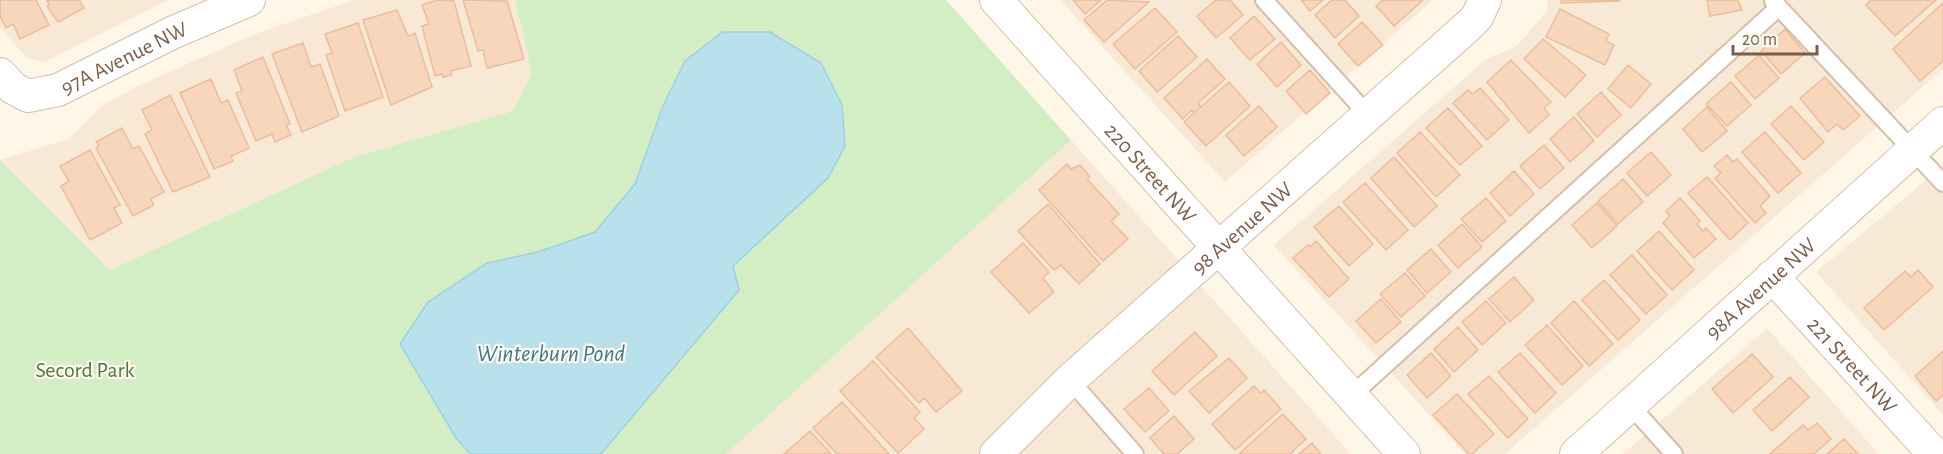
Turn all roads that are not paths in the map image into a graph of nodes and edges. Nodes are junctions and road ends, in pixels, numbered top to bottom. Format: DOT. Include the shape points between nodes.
graph roads {
  1 [pos="249,0"];
  2 [pos="996,0"];
  3 [pos="1264,0"];
  4 [pos="1485,0"];
  5 [pos="1776,4"];
  6 [pos="0,74"];
  7 [pos="1368,115"];
  8 [pos="1943,123"];
  9 [pos="1913,150"];
  10 [pos="1943,183"];
  11 [pos="1218,248"];
  12 [pos="1772,276"];
  13 [pos="1070,380"];
  14 [pos="1351,396"];
  15 [pos="1630,405"];
  16 [pos="996,454"];
  17 [pos="1135,454"];
  18 [pos="1404,454"];
  19 [pos="1576,454"];
  20 [pos="1674,454"];
  21 [pos="1934,454"];
  1 -- 6 [label="street, 97A Avenue NW" via="174,32 58,90 28,96"];
  2 -- 11 [label="street, 220 Street NW"];
  3 -- 7 [label="lane"];
  4 -- 7 [label="street, 98 Avenue NW" via="1477,17"];
  5 -- 9 [label="lane"];
  5 -- 14 [label="lane"];
  7 -- 11 [label="street, 98 Avenue NW"];
  8 -- 9 [label="street, 98A Avenue NW"];
  9 -- 10 [label="lane"];
  9 -- 12 [label="street, 98A Avenue NW"];
  11 -- 13 [label="street, 98 Avenue NW"];
  11 -- 14 [label="street, 220 Street NW"];
  12 -- 15 [label="street, 98A Avenue NW"];
  12 -- 21 [label="street, 221 Street NW"];
  13 -- 16 [label="street, 98 Avenue NW"];
  13 -- 17 [label="lane"];
  14 -- 18 [label="street, 220 Street NW"];
  15 -- 19 [label="street, 98A Avenue NW"];
  15 -- 20 [label="lane"];
}
